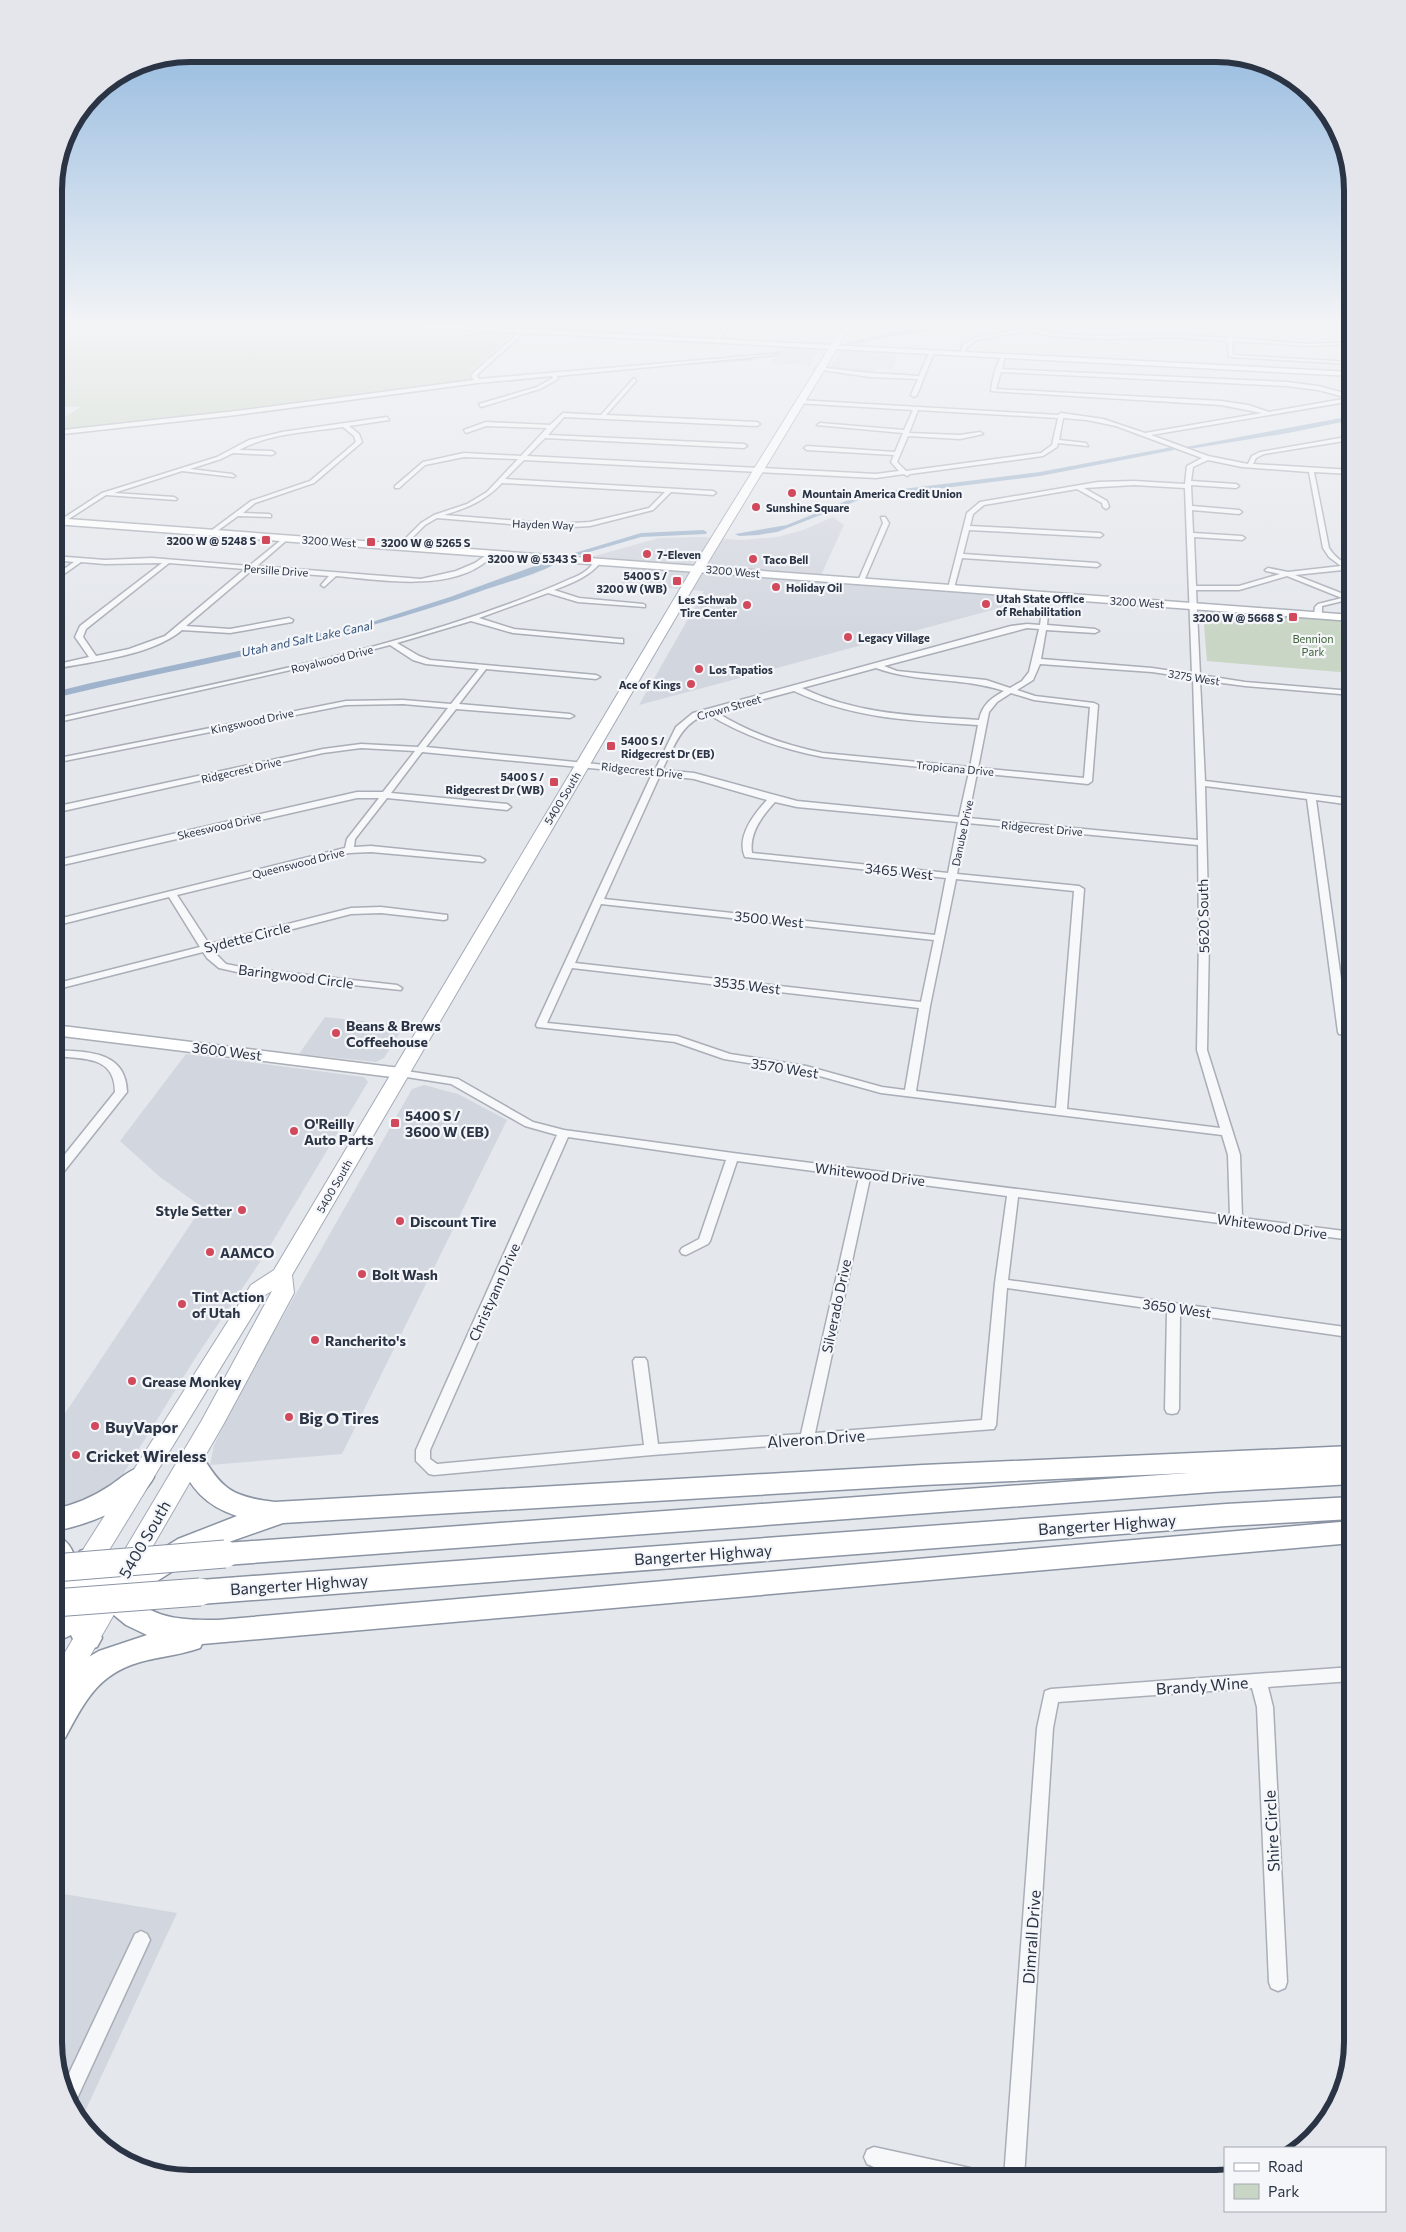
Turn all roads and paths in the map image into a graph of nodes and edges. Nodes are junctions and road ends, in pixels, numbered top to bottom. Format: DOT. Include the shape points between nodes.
graph roads {
  1 [pos="98,428"];
  2 [pos="323,428"];
  3 [pos="348,428"];
  4 [pos="474,428"];
  5 [pos="551,428"];
  6 [pos="783,428"];
  7 [pos="854,428"];
  8 [pos="908,428"];
  9 [pos="1059,428"];
  10 [pos="1128,428"];
  11 [pos="1180,428"];
  12 [pos="466,431"];
  13 [pos="63,432"];
  14 [pos="906,433"];
  15 [pos="980,434"];
  16 [pos="1146,434"];
  17 [pos="543,436"];
  18 [pos="1344,439"];
  19 [pos="1056,441"];
  20 [pos="1086,445"];
  21 [pos="744,446"];
  22 [pos="807,448"];
  23 [pos="233,451"];
  24 [pos="272,453"];
  25 [pos="898,454"];
  26 [pos="523,458"];
  27 [pos="1208,458"];
  28 [pos="1250,465"];
  29 [pos="182,469"];
  30 [pos="1311,469"];
  31 [pos="758,470"];
  32 [pos="1344,471"];
  33 [pos="907,474"];
  34 [pos="232,476"];
  35 [pos="501,480"];
  36 [pos="1188,485"];
  37 [pos="1236,486"];
  38 [pos="1078,487"];
  39 [pos="397,488"];
  40 [pos="670,490"];
  41 [pos="713,493"];
  42 [pos="104,494"];
  43 [pos="174,499"];
  44 [pos="1106,507"];
  45 [pos="1189,508"];
  46 [pos="1239,512"];
  47 [pos="235,514"];
  48 [pos="268,516"];
  49 [pos="436,516"];
  50 [pos="63,518"];
  51 [pos="882,518"];
  52 [pos="63,521"];
  53 [pos="965,528"];
  54 [pos="211,533"];
  55 [pos="1100,535"];
  56 [pos="1191,535"];
  57 [pos="286,538"];
  58 [pos="1242,538"];
  59 [pos="400,547"];
  60 [pos="491,554"];
  61 [pos="959,556"];
  62 [pos="63,559"];
  63 [pos="80,560"];
  64 [pos="168,561"];
  65 [pos="598,562"];
  66 [pos="1344,564"];
  67 [pos="1096,565"];
  68 [pos="251,568"];
  69 [pos="1344,568"];
  70 [pos="698,569"];
  71 [pos="1268,570"];
  72 [pos="63,572"];
  73 [pos="335,574"];
  74 [pos="1287,574"];
  75 [pos="860,581"];
  76 [pos="324,585"];
  77 [pos="951,588"];
  78 [pos="1192,588"];
  79 [pos="549,591"];
  80 [pos="1047,595"];
  81 [pos="1344,595"];
  82 [pos="1344,600"];
  83 [pos="643,606"];
  84 [pos="1194,606"];
  85 [pos="1318,615"];
  86 [pos="1344,617"];
  87 [pos="474,618"];
  88 [pos="289,620"];
  89 [pos="1042,627"];
  90 [pos="181,628"];
  91 [pos="1095,631"];
  92 [pos="620,640"];
  93 [pos="392,644"];
  94 [pos="94,659"];
  95 [pos="1036,661"];
  96 [pos="63,665"];
  97 [pos="877,666"];
  98 [pos="483,668"];
  99 [pos="596,677"];
  100 [pos="1196,678"];
  101 [pos="796,688"];
  102 [pos="1009,690"];
  103 [pos="1344,692"];
  104 [pos="453,706"];
  105 [pos="710,712"];
  106 [pos="570,716"];
  107 [pos="63,719"];
  108 [pos="984,723"];
  109 [pos="419,749"];
  110 [pos="63,759"];
  111 [pos="582,764"];
  112 [pos="975,770"];
  113 [pos="658,771"];
  114 [pos="1201,783"];
  115 [pos="384,795"];
  116 [pos="1312,798"];
  117 [pos="772,800"];
  118 [pos="1344,801"];
  119 [pos="506,807"];
  120 [pos="63,808"];
  121 [pos="964,821"];
  122 [pos="1202,844"];
  123 [pos="349,850"];
  124 [pos="480,860"];
  125 [pos="63,862"];
  126 [pos="953,876"];
  127 [pos="172,894"];
  128 [pos="598,900"];
  129 [pos="444,917"];
  130 [pos="63,921"];
  131 [pos="940,938"];
  132 [pos="205,948"];
  133 [pos="569,965"];
  134 [pos="63,985"];
  135 [pos="397,988"];
  136 [pos="926,1006"];
  137 [pos="1344,1006"];
  138 [pos="541,1025"];
  139 [pos="63,1031"];
  140 [pos="63,1053"];
  141 [pos="400,1073"];
  142 [pos="910,1094"];
  143 [pos="1061,1111"];
  144 [pos="1226,1132"];
  145 [pos="564,1133"];
  146 [pos="733,1157"];
  147 [pos="63,1165"];
  148 [pos="864,1174"];
  149 [pos="1013,1193"];
  150 [pos="1236,1221"];
  151 [pos="1344,1235"];
  152 [pos="686,1251"];
  153 [pos="282,1275"];
  154 [pos="1002,1283"];
  155 [pos="1174,1308"];
  156 [pos="1344,1332"];
  157 [pos="640,1361"];
  158 [pos="1172,1409"];
  159 [pos="807,1439"];
  160 [pos="423,1450"];
  161 [pos="652,1450"];
  162 [pos="1344,1456"];
  163 [pos="191,1459"];
  164 [pos="1344,1474"];
  165 [pos="141,1477"];
  166 [pos="1344,1508"];
  167 [pos="291,1512"];
  168 [pos="63,1518"];
  169 [pos="1344,1533"];
  170 [pos="131,1561"];
  171 [pos="63,1567"];
  172 [pos="101,1577"];
  173 [pos="63,1578"];
  174 [pos="66,1612"];
  175 [pos="63,1632"];
  176 [pos="218,1632"];
  177 [pos="1344,1675"];
  178 [pos="1258,1681"];
  179 [pos="1051,1696"];
  180 [pos="63,1712"];
  181 [pos="141,1940"];
  182 [pos="1278,1982"];
  183 [pos="71,2088"];
  184 [pos="874,2156"];
  185 [pos="934,2170"];
  186 [pos="1015,2170"];
  1 -- 13 [label="street"];
  2 -- 23 [label="street" via="264,437"];
  3 -- 47 [label="street" via="357,435 359,442 305,486 253,502"];
  4 -- 12 [label="street"];
  5 -- 17 [label="street"];
  6 -- 31 [label="main road, 5400 South"];
  7 -- 14 [label="street"];
  8 -- 14 [label="street"];
  9 -- 19 [label="street"];
  10 -- 16 [label="street"];
  11 -- 16 [label="street"];
  14 -- 15 [label="street" via="960,437"];
  14 -- 25 [label="street"];
  16 -- 27 [label="street"];
  17 -- 21 [label="street"];
  17 -- 26 [label="street"];
  18 -- 28 [label="street" via="1262,453 1254,457"];
  19 -- 20 [label="street"];
  19 -- 33 [label="street" via="1053,448 1033,456"];
  22 -- 25 [label="street"];
  23 -- 24 [label="street"];
  23 -- 29 [label="street"];
  25 -- 33 [label="street" via="895,464"];
  26 -- 31 [label="street"];
  26 -- 35 [label="street"];
  26 -- 39 [label="street" via="472,455 442,458 419,467"];
  27 -- 28 [label="street"];
  27 -- 36 [label="street" via="1190,466"];
  28 -- 30 [label="street"];
  29 -- 34 [label="street"];
  29 -- 42 [label="street"];
  30 -- 32 [label="street"];
  30 -- 66 [label="street" via="1326,548 1331,556"];
  31 -- 33 [label="street" via="865,476"];
  31 -- 70 [label="main road, 5400 South"];
  35 -- 40 [label="street" via="572,488"];
  35 -- 49 [label="street" via="480,499"];
  36 -- 37 [label="street"];
  36 -- 38 [label="street" via="1125,483"];
  36 -- 45 [label="street, 5620 South"];
  38 -- 44 [label="street" via="1105,502"];
  38 -- 53 [label="street" via="982,503 970,511"];
  40 -- 41 [label="street"];
  40 -- 49 [label="street, Hayden Way" via="651,509 590,524 557,526"];
  42 -- 43 [label="street"];
  42 -- 50 [label="street"];
  45 -- 46 [label="street"];
  45 -- 56 [label="street, 5620 South"];
  47 -- 48 [label="street"];
  47 -- 54 [label="street"];
  49 -- 59 [label="street"];
  51 -- 75 [label="street" via="886,523"];
  52 -- 54 [label="street, 3200 West"];
  53 -- 55 [label="street"];
  53 -- 61 [label="street"];
  54 -- 57 [label="street, 3200 West"];
  56 -- 58 [label="street"];
  56 -- 78 [label="street, 5620 South"];
  57 -- 59 [label="street, 3200 West"];
  57 -- 68 [label="street"];
  59 -- 60 [label="street, 3200 West"];
  60 -- 65 [label="street, 3200 West"];
  60 -- 73 [label="street, Persille Drive" via="480,563 432,580"];
  61 -- 67 [label="street"];
  61 -- 77 [label="street"];
  62 -- 63 [label="street, Persille Drive"];
  63 -- 64 [label="street, Persille Drive"];
  63 -- 72 [label="street"];
  64 -- 68 [label="street, Persille Drive"];
  64 -- 94 [label="street" via="80,633 81,643"];
  65 -- 70 [label="street, 3200 West"];
  65 -- 79 [label="street, Royalwood Drive" via="583,576"];
  68 -- 73 [label="street, Persille Drive"];
  68 -- 90 [label="street"];
  69 -- 74 [label="street"];
  70 -- 75 [label="street, 3200 West"];
  70 -- 111 [label="main road, 5400 South"];
  71 -- 74 [label="street"];
  73 -- 76 [label="street"];
  74 -- 78 [label="street" via="1239,588"];
  74 -- 81 [label="street"];
  75 -- 77 [label="street, 3200 West"];
  77 -- 80 [label="street, 3200 West"];
  78 -- 84 [label="street, 5620 South"];
  79 -- 83 [label="street" via="578,600"];
  79 -- 87 [label="street, Royalwood Drive"];
  80 -- 84 [label="street, 3200 West"];
  80 -- 89 [label="street, Danube Drive"];
  82 -- 85 [label="street" via="1320,605"];
  84 -- 85 [label="street, 3200 West"];
  84 -- 100 [label="street, 5620 South"];
  85 -- 86 [label="street, 3200 West"];
  87 -- 92 [label="street" via="513,631"];
  87 -- 93 [label="street, Royalwood Drive"];
  88 -- 90 [label="street" via="230,631"];
  89 -- 91 [label="street, Crown Street"];
  89 -- 95 [label="street, Danube Drive"];
  89 -- 97 [label="street, Crown Street" via="1014,628"];
  90 -- 94 [label="street" via="148,647"];
  93 -- 98 [label="street" via="429,662"];
  93 -- 107 [label="street, Royalwood Drive" via="317,664"];
  94 -- 96 [label="street"];
  95 -- 100 [label="street, 3275 West" via="1152,670"];
  95 -- 102 [label="street, Danube Drive" via="1033,674"];
  97 -- 101 [label="street, Crown Street"];
  97 -- 102 [label="street" via="896,673 986,682"];
  98 -- 99 [label="street"];
  98 -- 104 [label="street, Queenswood Drive"];
  100 -- 103 [label="street, 3275 West"];
  100 -- 114 [label="street, 5620 South"];
  101 -- 105 [label="street, Crown Street"];
  101 -- 108 [label="street" via="848,709"];
  102 -- 108 [label="street, Danube Drive" via="990,703"];
  102 -- 112 [label="street, Tropicana Drive" via="1034,698 1094,705 1088,781"];
  104 -- 106 [label="street, Kingswood Drive"];
  104 -- 109 [label="street, Queenswood Drive"];
  104 -- 110 [label="street, Kingswood Drive" via="386,701 336,704"];
  105 -- 112 [label="street, Tropicana Drive" via="753,736 794,749 823,755"];
  105 -- 113 [label="street, Crown Street" via="685,722"];
  108 -- 112 [label="street, Danube Drive"];
  109 -- 111 [label="street, Ridgecrest Drive"];
  109 -- 115 [label="street, Queenswood Drive"];
  109 -- 120 [label="street, Ridgecrest Drive" via="342,748"];
  111 -- 113 [label="street, Ridgecrest Drive"];
  111 -- 141 [label="main road, 5400 South"];
  112 -- 121 [label="street, Danube Drive"];
  113 -- 117 [label="street, Ridgecrest Drive" via="721,782"];
  113 -- 128 [label="street, Crown Street"];
  114 -- 116 [label="street" via="1259,788"];
  114 -- 122 [label="street, 5620 South"];
  115 -- 119 [label="street, Skeeswood Drive"];
  115 -- 123 [label="street, Queenswood Drive" via="351,840"];
  115 -- 125 [label="street, Skeeswood Drive" via="344,797"];
  116 -- 118 [label="street"];
  116 -- 137 [label="street"];
  117 -- 121 [label="street, Ridgecrest Drive"];
  117 -- 126 [label="street, 3465 West" via="756,818 747,844 748,855"];
  121 -- 122 [label="street, Ridgecrest Drive"];
  121 -- 126 [label="street, Danube Drive"];
  122 -- 144 [label="street, 5620 South" via="1202,1050"];
  123 -- 124 [label="street" via="371,849"];
  123 -- 127 [label="street, Queenswood Drive"];
  126 -- 131 [label="street, Danube Drive"];
  126 -- 143 [label="street, 3465 West" via="1079,889"];
  127 -- 130 [label="street, Queenswood Drive"];
  127 -- 132 [label="street, Baringwood Circle"];
  128 -- 131 [label="street, 3500 West"];
  128 -- 133 [label="street, Crown Street"];
  129 -- 132 [label="street, Sydette Circle" via="381,910 350,911"];
  131 -- 136 [label="street, Danube Drive"];
  132 -- 134 [label="street, Sydette Circle"];
  132 -- 135 [label="street, Baringwood Circle" via="216,962 232,968"];
  133 -- 136 [label="street, 3535 West"];
  133 -- 138 [label="street, Crown Street"];
  136 -- 142 [label="street, Danube Drive"];
  138 -- 142 [label="street, 3570 West" via="677,1039 743,1061 806,1069 870,1088"];
  139 -- 141 [label="street, 3600 West"];
  140 -- 147 [label="street" via="106,1059 114,1065 122,1084 121,1092"];
  141 -- 145 [label="street, Whitewood Drive" via="454,1081 529,1124"];
  141 -- 153 [label="main road, 5400 South"];
  142 -- 143 [label="street, 3570 West"];
  143 -- 144 [label="street, 3570 West"];
  144 -- 150 [label="street, 5620 South" via="1234,1155"];
  145 -- 146 [label="street, Whitewood Drive"];
  145 -- 160 [label="street, Christyann Drive"];
  146 -- 148 [label="street, Whitewood Drive"];
  146 -- 152 [label="street" via="704,1240"];
  148 -- 149 [label="street, Whitewood Drive"];
  148 -- 159 [label="street, Silverado Drive"];
  149 -- 150 [label="street, Whitewood Drive"];
  149 -- 154 [label="street, Alveron Drive"];
  150 -- 151 [label="street, Whitewood Drive"];
  153 -- 163 [label="main road, 5400 South" via="282,1293"];
  153 -- 165 [label="main road, 5400 South" via="258,1290"];
  154 -- 155 [label="street, 3650 West"];
  154 -- 159 [label="street, Alveron Drive" via="990,1425"];
  155 -- 156 [label="street, 3650 West"];
  155 -- 158 [label="street"];
  157 -- 161 [label="street"];
  159 -- 161 [label="street, Alveron Drive"];
  160 -- 161 [label="street, Alveron Drive" via="423,1461 434,1470"];
  162 -- 167 [label="highway" via="913,1476"];
  163 -- 167 [label="highway" via="206,1488 230,1503 259,1511"];
  163 -- 170 [label="main road, 5400 South"];
  164 -- 171 [label="highway, bridge" via="1202,1482"];
  165 -- 168 [label="highway" via="96,1509"];
  165 -- 172 [label="main road, 5400 South"];
  166 -- 174 [label="highway, Bangerter Highway, bridge" via="200,1592"];
  167 -- 172 [label="highway" via="232,1528 188,1548"];
  169 -- 176 [label="highway"];
  170 -- 172 [label="highway"];
  172 -- 174 [label="highway"];
  172 -- 174 [label="main road, 5400 South"];
  172 -- 176 [label="highway" via="138,1618 167,1631"];
  173 -- 174 [label="highway"];
  174 -- 175 [label="main road, 5400 South"];
  176 -- 180 [label="highway" via="139,1651 97,1667 76,1690"];
  177 -- 178 [label="street, Brandy Wine"];
  178 -- 179 [label="street, Brandy Wine"];
  178 -- 182 [label="street, Shire Circle" via="1265,1707"];
  179 -- 186 [label="street, Dimrall Drive" via="1045,1728"];
  181 -- 183 [label="street"];
  184 -- 185 [label="street"];
}
